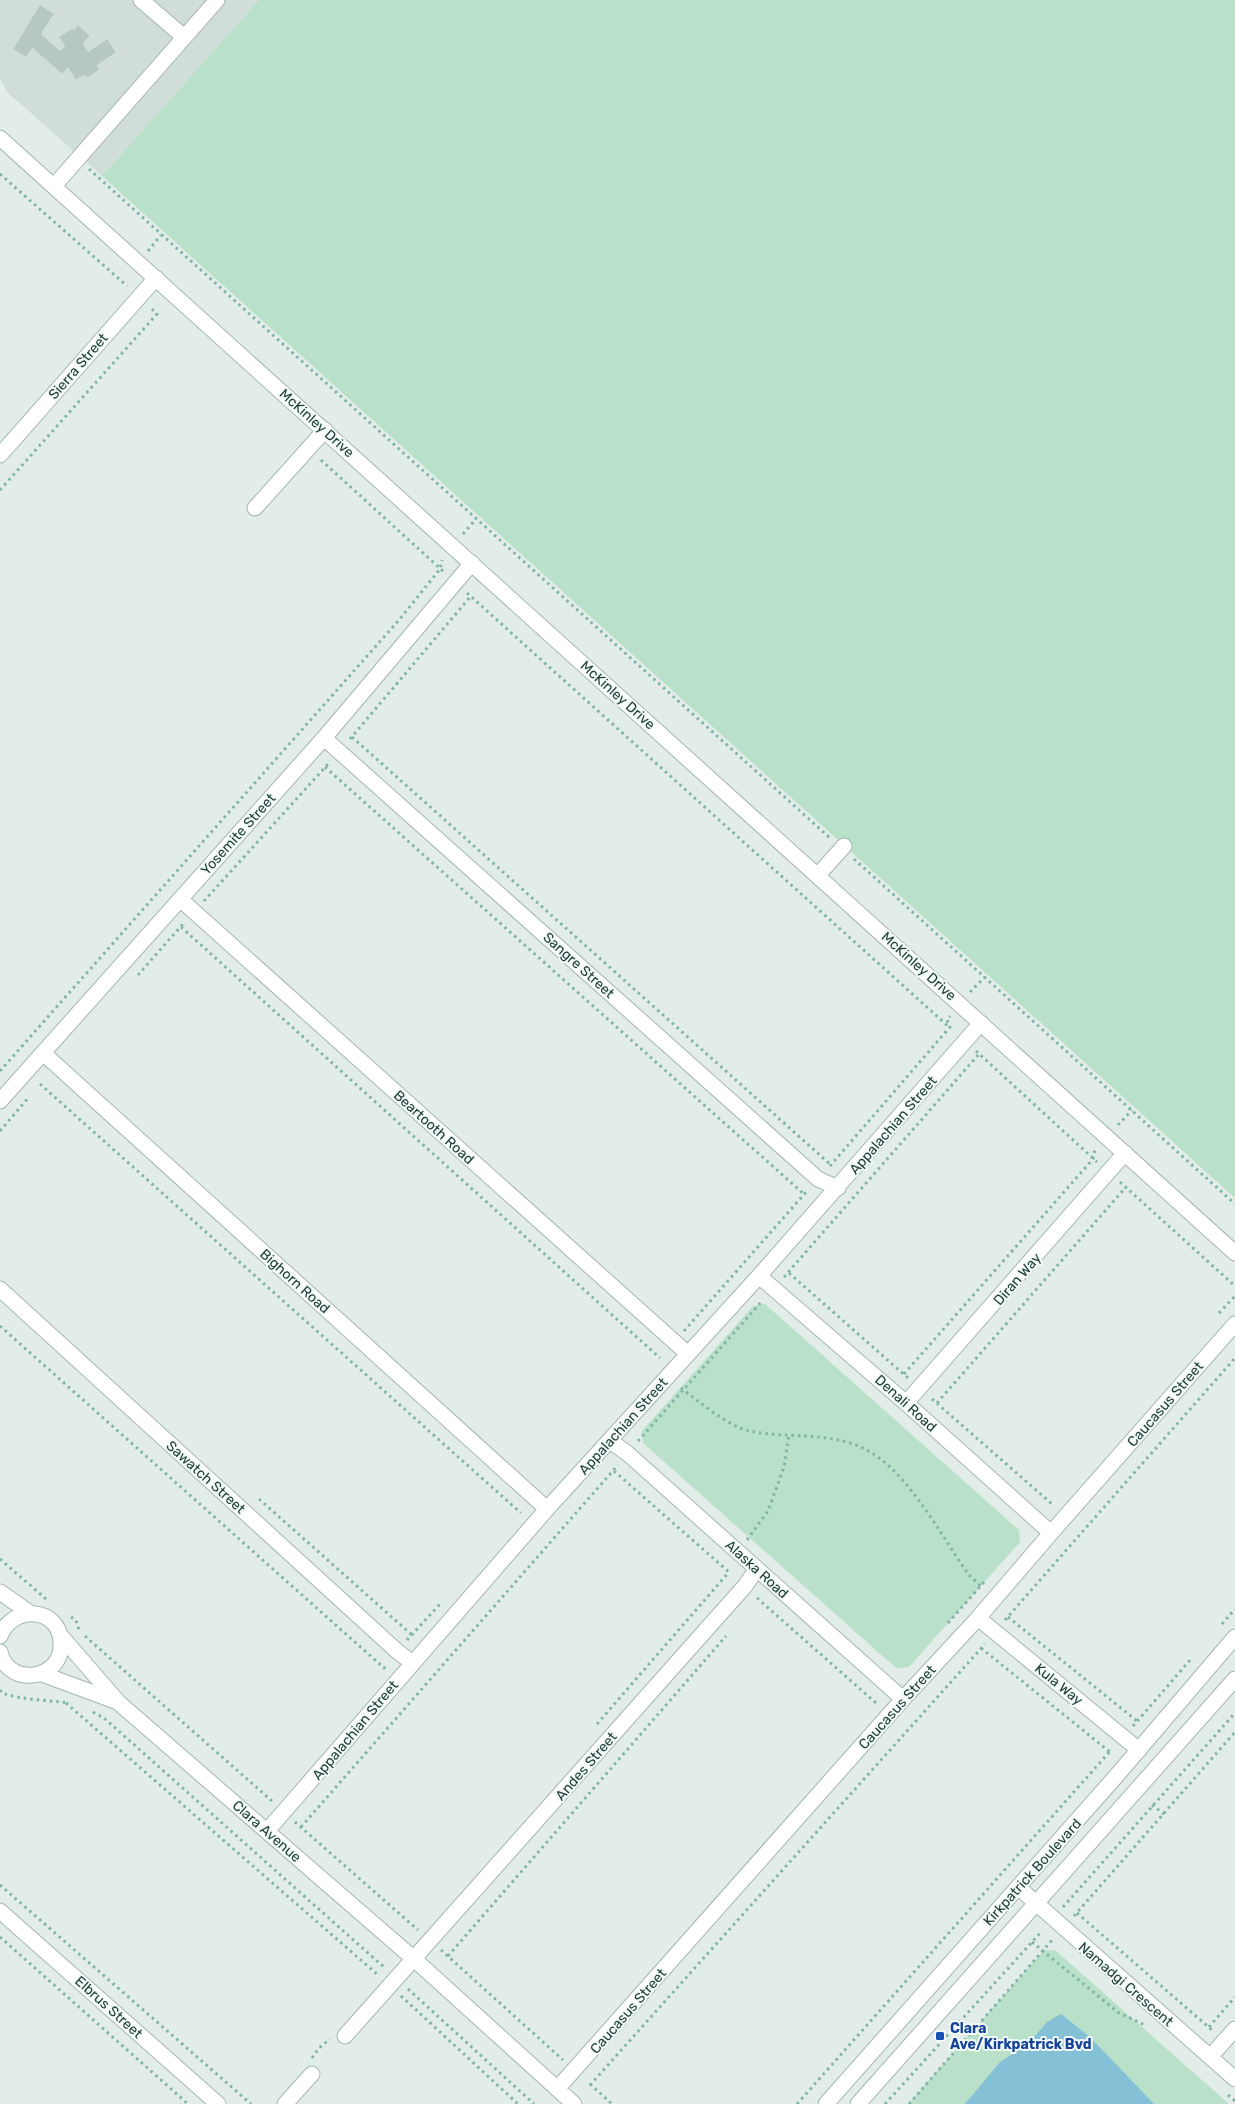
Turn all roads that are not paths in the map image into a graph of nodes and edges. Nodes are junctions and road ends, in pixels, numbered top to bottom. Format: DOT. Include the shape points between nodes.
graph roads {
  1 [pos="141,0"];
  2 [pos="217,0"];
  3 [pos="184,38"];
  4 [pos="0,138"];
  5 [pos="54,186"];
  6 [pos="156,278"];
  7 [pos="325,430"];
  8 [pos="0,455"];
  9 [pos="255,508"];
  10 [pos="472,563"];
  11 [pos="324,738"];
  12 [pos="843,847"];
  13 [pos="818,875"];
  14 [pos="180,899"];
  15 [pos="981,1023"];
  16 [pos="42,1053"];
  17 [pos="0,1101"];
  18 [pos="1125,1153"];
  19 [pos="838,1188"];
  20 [pos="1235,1252"];
  21 [pos="759,1276"];
  22 [pos="0,1289"];
  23 [pos="1235,1324"];
  24 [pos="688,1354"];
  25 [pos="906,1403"];
  26 [pos="610,1441"];
  27 [pos="547,1509"];
  28 [pos="1050,1533"];
  29 [pos="756,1570"];
  30 [pos="0,1592"];
  31 [pos="30,1613"];
  32 [pos="978,1618"];
  33 [pos="1,1630"];
  34 [pos="60,1635"];
  35 [pos="1235,1636"];
  36 [pos="0,1652"];
  37 [pos="413,1663"];
  38 [pos="16,1673"];
  39 [pos="42,1674"];
  40 [pos="0,1676"];
  41 [pos="1235,1679"];
  42 [pos="903,1700"];
  43 [pos="120,1703"];
  44 [pos="1139,1750"];
  45 [pos="267,1831"];
  46 [pos="1018,1887"];
  47 [pos="1036,1903"];
  48 [pos="0,1911"];
  49 [pos="414,1959"];
  50 [pos="1230,2035"];
  51 [pos="345,2036"];
  52 [pos="1210,2057"];
  53 [pos="312,2074"];
  54 [pos="1235,2079"];
  55 [pos="557,2089"];
  56 [pos="218,2104"];
  57 [pos="285,2104"];
  58 [pos="574,2104"];
  59 [pos="826,2104"];
  60 [pos="858,2104"];
  1 -- 3 [label="street"];
  2 -- 3 [label="street"];
  3 -- 5 [label="street"];
  4 -- 5 [label="street, McKinley Drive"];
  5 -- 6 [label="street, McKinley Drive"];
  6 -- 7 [label="street, McKinley Drive"];
  6 -- 8 [label="street, Sierra Street"];
  7 -- 9 [label="street"];
  7 -- 10 [label="street, McKinley Drive"];
  10 -- 11 [label="street, Yosemite Street"];
  10 -- 13 [label="street, McKinley Drive"];
  11 -- 14 [label="street, Yosemite Street"];
  11 -- 19 [label="street, Sangre Street" via="818,1179"];
  12 -- 13 [label="street"];
  13 -- 15 [label="street, McKinley Drive"];
  14 -- 16 [label="street, Yosemite Street"];
  14 -- 24 [label="street, Beartooth Road"];
  15 -- 18 [label="street, McKinley Drive"];
  15 -- 19 [label="street, Appalachian Street"];
  16 -- 17 [label="street, Yosemite Street"];
  16 -- 27 [label="street, Bighorn Road"];
  18 -- 20 [label="street, McKinley Drive"];
  18 -- 25 [label="street, Diran Way"];
  19 -- 21 [label="street, Appalachian Street"];
  21 -- 24 [label="street, Appalachian Street"];
  21 -- 25 [label="street, Denali Road"];
  22 -- 37 [label="street, Sawatch Street"];
  23 -- 28 [label="street, Caucasus Street"];
  24 -- 26 [label="street, Appalachian Street"];
  25 -- 28 [label="street, Denali Road"];
  26 -- 27 [label="street, Appalachian Street"];
  26 -- 29 [label="street, Alaska Road"];
  27 -- 37 [label="street, Appalachian Street"];
  28 -- 32 [label="street, Caucasus Street"];
  29 -- 42 [label="street, Alaska Road"];
  29 -- 49 [label="street, Andes Street"];
  30 -- 31 [label="street"];
  31 -- 33 [label="street" via="11,1620"];
  31 -- 34 [label="street, Clara Avenue" via="48,1619"];
  32 -- 42 [label="street, Caucasus Street"];
  32 -- 44 [label="street, Kula Way"];
  34 -- 39 [label="street" via="57,1662"];
  34 -- 43 [label="street, Clara Avenue"];
  35 -- 44 [label="street, Kirkpatrick Boulevard"];
  36 -- 38 [label="street" via="7,1667"];
  37 -- 45 [label="street, Appalachian Street"];
  38 -- 39 [label="street, Clara Avenue" via="24,1676"];
  38 -- 40 [label="street, Clara Avenue"];
  39 -- 43 [label="street, Clara Avenue"];
  41 -- 47 [label="street, Kirkpatrick Boulevard"];
  42 -- 55 [label="street, Caucasus Street"];
  43 -- 45 [label="street, Clara Avenue"];
  44 -- 46 [label="street, Kirkpatrick Boulevard"];
  45 -- 49 [label="street, Clara Avenue"];
  46 -- 47 [label="street, Namadgi Crescent"];
  46 -- 59 [label="street, Kirkpatrick Boulevard"];
  47 -- 52 [label="street, Namadgi Crescent"];
  47 -- 60 [label="street, Kirkpatrick Boulevard"];
  48 -- 56 [label="street, Elbrus Street"];
  49 -- 51 [label="street"];
  49 -- 55 [label="street, Clara Avenue"];
  50 -- 52 [label="street"];
  52 -- 54 [label="street, Namadgi Crescent"];
  53 -- 57 [label="street"];
  55 -- 58 [label="street, Clara Avenue"];
}
